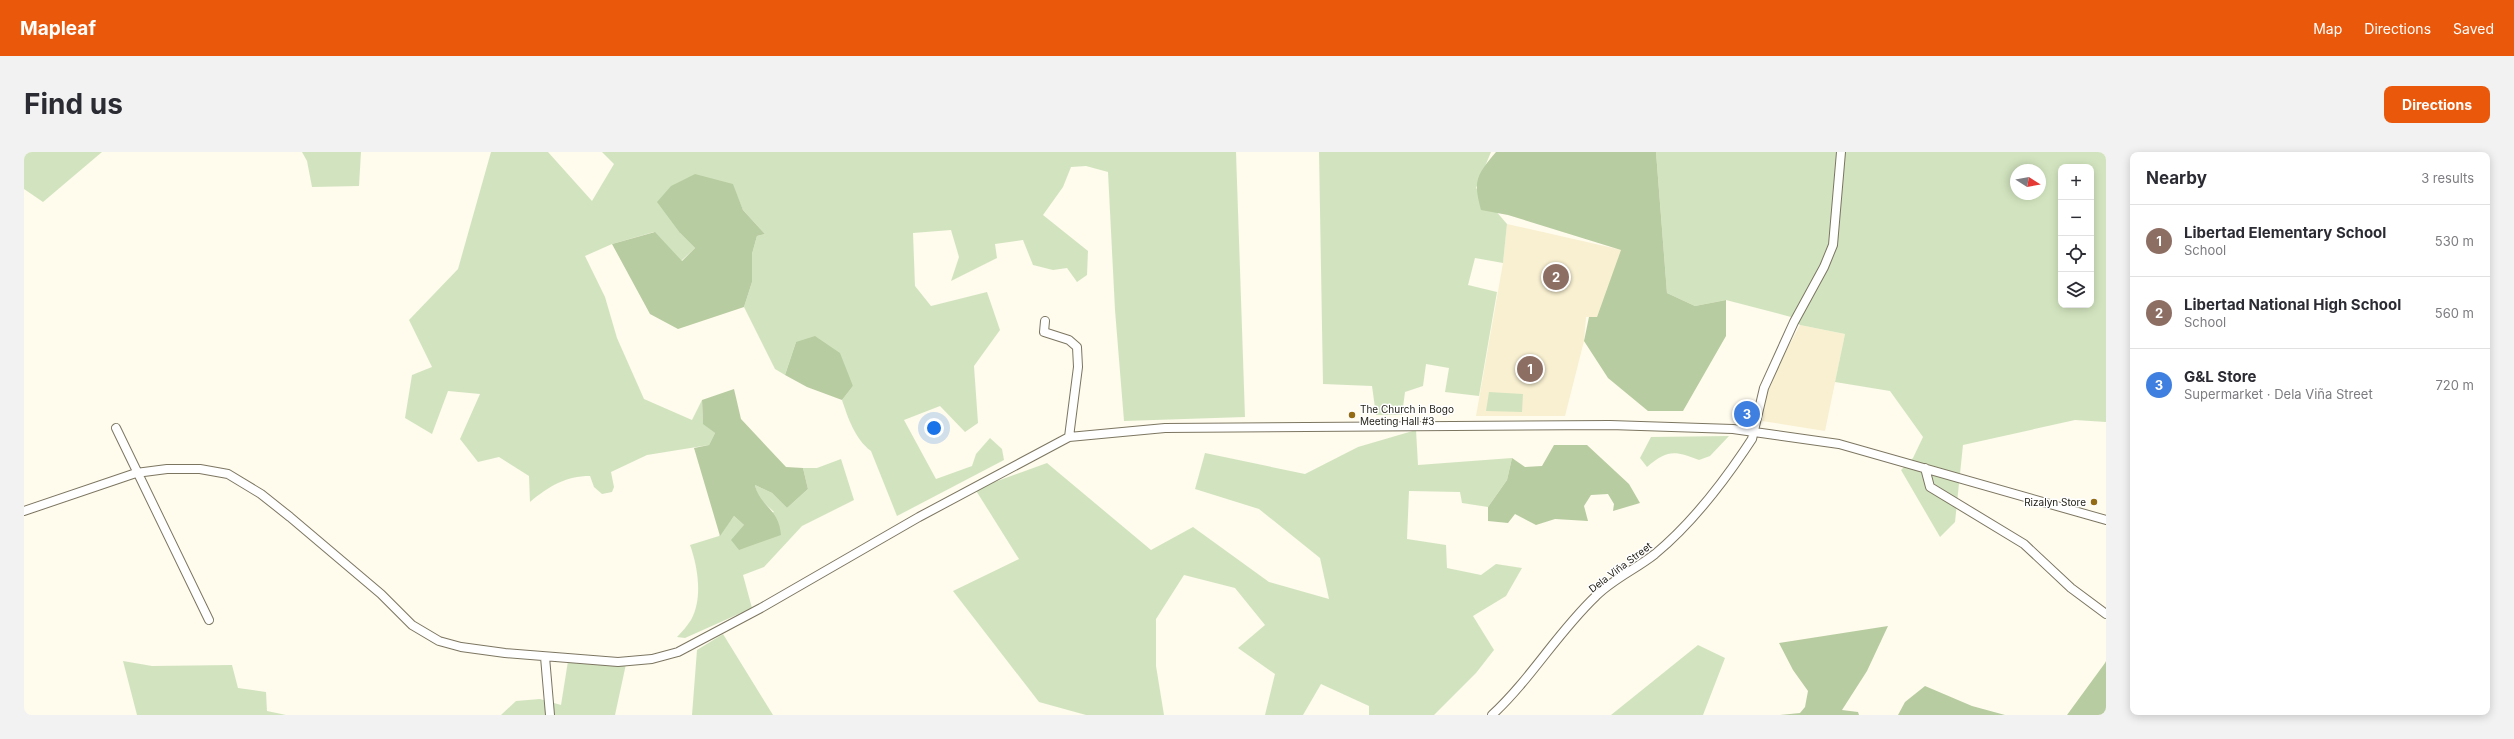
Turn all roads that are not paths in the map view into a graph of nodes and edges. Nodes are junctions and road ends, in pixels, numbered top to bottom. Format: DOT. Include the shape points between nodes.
graph roads {
  1 [pos="1841,152"];
  2 [pos="1045,321"];
  3 [pos="116,428"];
  4 [pos="1753,431"];
  5 [pos="1070,437"];
  6 [pos="1924,468"];
  7 [pos="136,473"];
  8 [pos="24,511"];
  9 [pos="2106,520"];
  10 [pos="2106,614"];
  11 [pos="208,620"];
  12 [pos="545,657"];
  13 [pos="550,715"];
  14 [pos="1492,715"];
  1 -- 4 [label="street, Dela Viña Street" via="1833,245 1764,388"];
  2 -- 5 [label="street" via="1044,332 1069,340 1077,347 1078,367"];
  3 -- 7 [label="street"];
  4 -- 5 [label="street" via="1610,425 1165,428"];
  4 -- 6 [label="street" via="1839,444"];
  4 -- 14 [label="street, Dela Viña Street" via="1752,439 1730,471 1684,528 1654,555 1596,595 1566,627 1524,683"];
  5 -- 12 [label="street" via="919,516 761,608 678,652 652,659 618,662"];
  6 -- 9 [label="street"];
  6 -- 10 [label="street" via="1930,487 2024,544 2071,588"];
  7 -- 8 [label="street"];
  7 -- 11 [label="street"];
  7 -- 12 [label="street" via="167,469 200,469 228,474 261,494 290,517 381,594 412,626 439,641 461,647"];
  12 -- 13 [label="street"];
}
